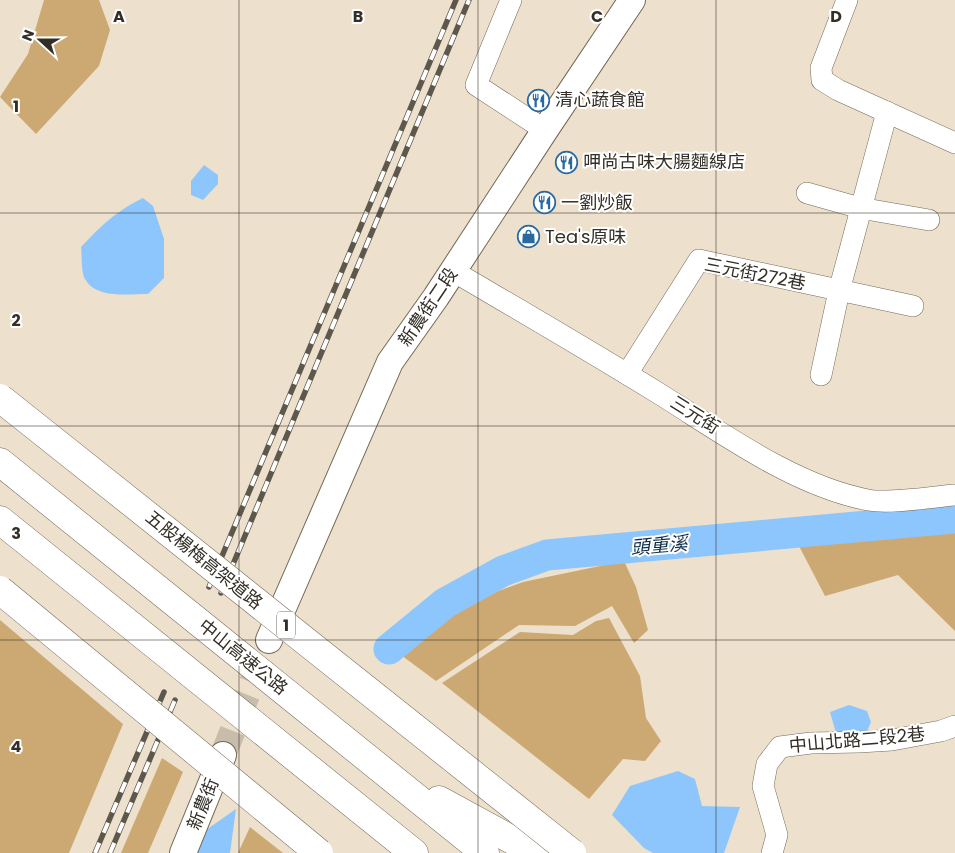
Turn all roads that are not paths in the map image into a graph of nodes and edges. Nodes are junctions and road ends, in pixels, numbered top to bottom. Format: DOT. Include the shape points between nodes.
graph roads {
  1 [pos="511,0"];
  2 [pos="632,0"];
  3 [pos="847,0"];
  4 [pos="887,112"];
  5 [pos="545,130"];
  6 [pos="955,143"];
  7 [pos="807,193"];
  8 [pos="860,208"];
  9 [pos="929,220"];
  10 [pos="453,271"];
  11 [pos="839,291"];
  12 [pos="913,306"];
  13 [pos="627,374"];
  14 [pos="821,375"];
  15 [pos="0,398"];
  16 [pos="0,462"];
  17 [pos="955,495"];
  18 [pos="0,520"];
  19 [pos="0,590"];
  20 [pos="269,640"];
  21 [pos="955,726"];
  22 [pos="223,755"];
  23 [pos="377,765"];
  24 [pos="183,853"];
  25 [pos="319,853"];
  26 [pos="414,853"];
  27 [pos="485,853"];
  28 [pos="536,853"];
  29 [pos="572,853"];
  30 [pos="772,853"];
  1 -- 5 [label="street" via="476,85"];
  2 -- 5 [label="street, 新農街二段"];
  3 -- 4 [label="street" via="821,68 822,80"];
  4 -- 6 [label="street"];
  4 -- 8 [label="street"];
  5 -- 10 [label="street, 新農街二段"];
  7 -- 8 [label="street"];
  8 -- 9 [label="street"];
  8 -- 11 [label="street"];
  10 -- 13 [label="street, 三元街"];
  10 -- 20 [label="street, 新農街二段" via="390,362"];
  11 -- 12 [label="street, 三元街272巷"];
  11 -- 13 [label="street, 三元街272巷" via="699,260"];
  11 -- 14 [label="street"];
  13 -- 17 [label="street, 三元街" via="762,457 836,492 870,500"];
  15 -- 29 [label="highway, 五股楊梅高架道路 / 1, bridge"];
  16 -- 23 [label="highway, 中山高速公路"];
  18 -- 26 [label="highway"];
  19 -- 25 [label="highway, bridge"];
  21 -- 30 [label="street, 中山北路二段2巷" via="892,740 780,747 767,764 763,786 777,835"];
  22 -- 24 [label="street, 新農街"];
  23 -- 27 [label="highway, 中山高速公路"];
  23 -- 28 [label="highway"];
}
